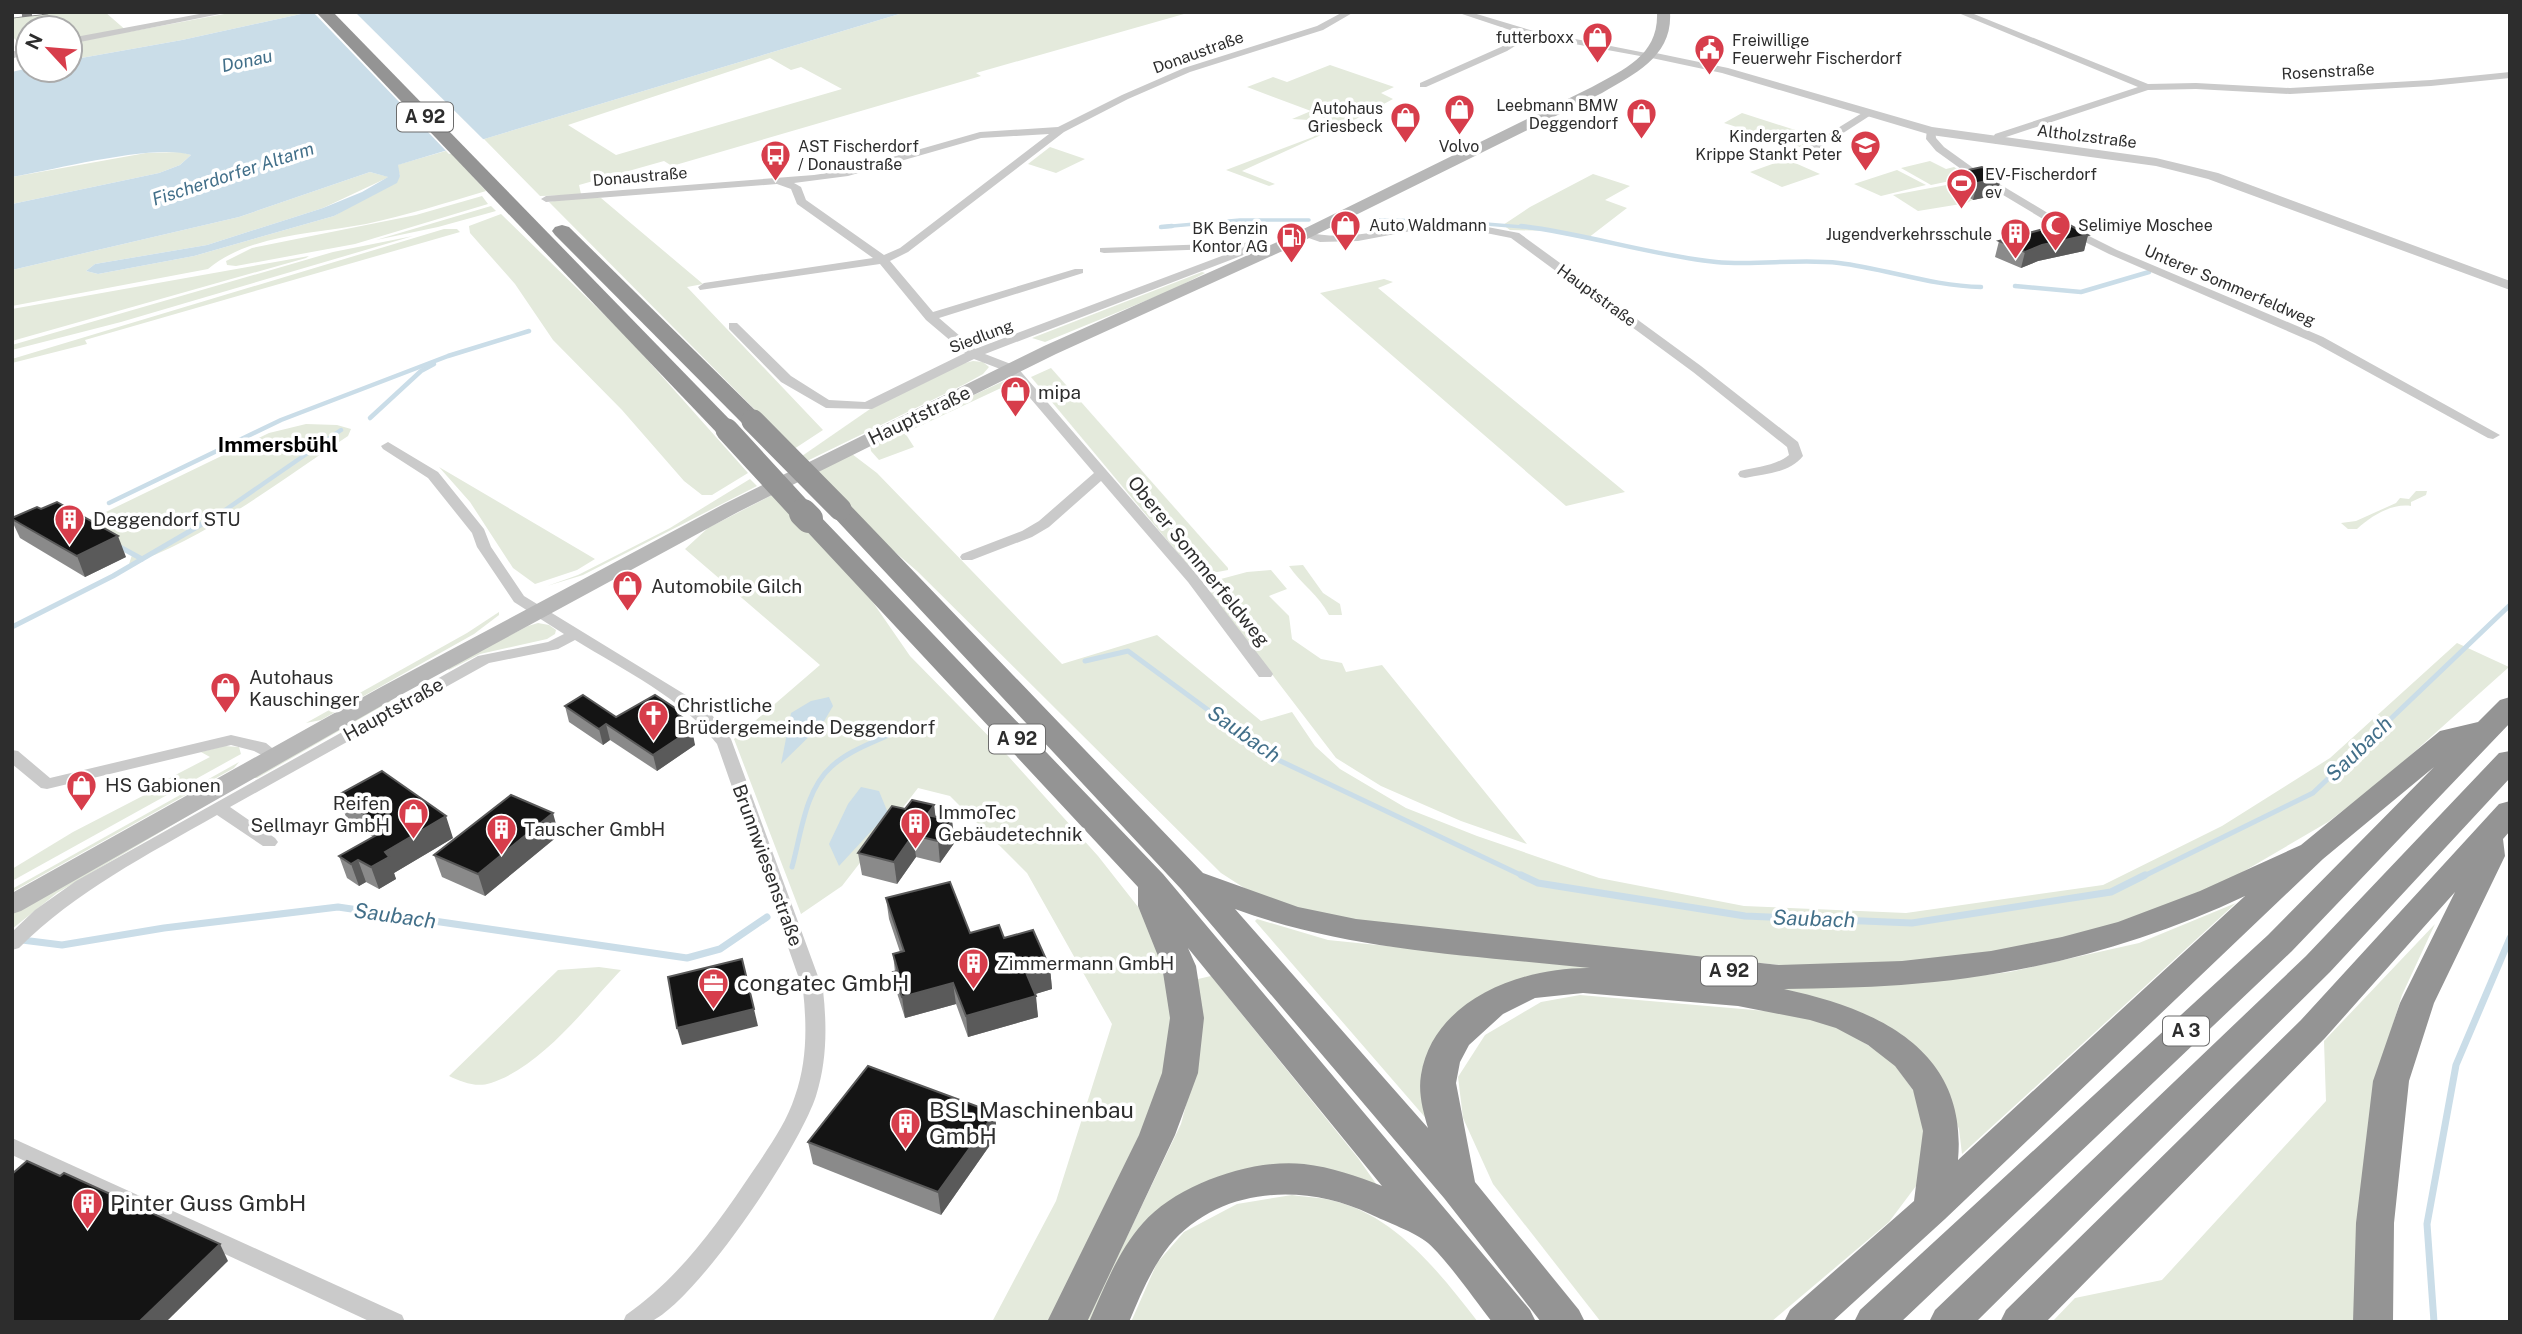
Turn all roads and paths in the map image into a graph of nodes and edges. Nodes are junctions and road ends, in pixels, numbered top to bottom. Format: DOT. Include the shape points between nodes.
graph roads {
  1 [pos="226,12"];
  2 [pos="324,12"];
  3 [pos="345,12"];
  4 [pos="1350,12"];
  5 [pos="1460,12"];
  6 [pos="1663,12"];
  7 [pos="1960,12"];
  8 [pos="1529,33"];
  9 [pos="84,38"];
  10 [pos="1651,55"];
  11 [pos="2510,75"];
  12 [pos="1423,85"];
  13 [pos="2147,87"];
  14 [pos="1867,113"];
  15 [pos="1060,130"];
  16 [pos="1931,131"];
  17 [pos="1027,133"];
  18 [pos="1996,142"];
  19 [pos="1045,143"];
  20 [pos="1790,156"];
  21 [pos="814,178"];
  22 [pos="778,181"];
  23 [pos="796,187"];
  24 [pos="540,212"];
  25 [pos="1306,234"];
  26 [pos="1263,244"];
  27 [pos="1281,246"];
  28 [pos="1104,250"];
  29 [pos="883,260"];
  30 [pos="1079,271"];
  31 [pos="2510,286"];
  32 [pos="704,287"];
  33 [pos="930,317"];
  34 [pos="733,326"];
  35 [pos="970,351"];
  36 [pos="1012,369"];
  37 [pos="2493,435"];
  38 [pos="388,446"];
  39 [pos="1103,472"];
  40 [pos="1745,474"];
  41 [pos="967,557"];
  42 [pos="539,610"];
  43 [pos="578,633"];
  44 [pos="1265,674"];
  45 [pos="2499,718"];
  46 [pos="12,755"];
  47 [pos="275,757"];
  48 [pos="2510,760"];
  49 [pos="217,807"];
  50 [pos="2499,823"];
  51 [pos="269,842"];
  52 [pos="2312,852"];
  53 [pos="1192,881"];
  54 [pos="1152,882"];
  55 [pos="12,905"];
  56 [pos="12,943"];
  57 [pos="12,1146"];
  58 [pos="1457,1187"];
  59 [pos="1932,1208"];
  60 [pos="1443,1232"];
  61 [pos="394,1322"];
  62 [pos="634,1322"];
  63 [pos="1067,1322"];
  64 [pos="1109,1322"];
  65 [pos="1516,1322"];
  66 [pos="1565,1322"];
  67 [pos="1804,1322"];
  68 [pos="1874,1322"];
  69 [pos="1949,1322"];
  70 [pos="2020,1322"];
  71 [pos="2373,1322"];
  1 -- 9 [label="street"];
  2 -- 24 [label="highway, A 92"];
  3 -- 24 [label="highway, A 92"];
  4 -- 15 [label="street, Donaustraße" via="1320,28 1187,70"];
  5 -- 8 [label="street"];
  6 -- 10 [label="main road" via="1665,32"];
  7 -- 13 [label="street, Rosenstraße"];
  8 -- 10 [label="street"];
  8 -- 12 [label="street"];
  10 -- 14 [label="street, Altholzstraße" via="1724,70"];
  10 -- 25 [label="main road, Hauptstraße" via="1597,90"];
  11 -- 13 [label="street, Rosenstraße" via="2290,91"];
  13 -- 18 [label="street, Rosenstraße" via="1999,136"];
  14 -- 16 [label="street, Altholzstraße"];
  14 -- 20 [label="street" via="1816,146"];
  15 -- 17 [label="street, Donaustraße"];
  15 -- 19 [label="street, Donaustraße"];
  16 -- 18 [label="street, Altholzstraße"];
  16 -- 37 [label="street, Unterer Sommerfeldweg" via="1931,139 1959,163 2067,229 2319,340"];
  17 -- 19 [label="street"];
  17 -- 21 [label="street, Donaustraße" via="980,135 848,173"];
  18 -- 31 [label="street, Altholzstraße" via="2156,162 2213,176"];
  19 -- 29 [label="street, Donaustraße" via="904,250"];
  21 -- 22 [label="street, Donaustraße"];
  21 -- 23 [label="street, Donaustraße"];
  22 -- 23 [label="street, Donaustraße"];
  22 -- 24 [label="street, Donaustraße"];
  23 -- 29 [label="street" via="801,202"];
  24 -- 53 [label="highway, A 92, bridge" via="840,509"];
  24 -- 54 [label="highway, A 92, bridge" via="727,430"];
  25 -- 27 [label="main road, Hauptstraße"];
  25 -- 40 [label="street, Hauptstraße" via="1320,239 1358,238 1427,225 1515,235 1793,445 1792,461"];
  26 -- 27 [label="street, Siedlung"];
  26 -- 28 [label="street, Siedlung"];
  26 -- 35 [label="street, Siedlung" via="1121,300"];
  27 -- 36 [label="main road, Hauptstraße"];
  29 -- 32 [label="street, Donaustraße"];
  29 -- 33 [label="street, Siedlung"];
  30 -- 33 [label="street, Siedlung"];
  33 -- 35 [label="street, Siedlung"];
  34 -- 35 [label="street, Siedlung" via="786,379 826,404 867,406"];
  35 -- 36 [label="street"];
  36 -- 39 [label="street, Oberer Sommerfeldweg"];
  36 -- 42 [label="main road, Hauptstraße" via="731,508"];
  38 -- 42 [label="street" via="433,475 479,532 519,599"];
  39 -- 41 [label="street, Oberer Sommerfeldweg" via="1044,524"];
  39 -- 44 [label="street, Oberer Sommerfeldweg"];
  42 -- 43 [label="street, Brunnwiesenstraße"];
  42 -- 47 [label="main road, Hauptstraße"];
  43 -- 49 [label="street, Hauptstraße" via="553,646 484,659"];
  43 -- 62 [label="street, Brunnwiesenstraße" via="684,700 724,743 813,990 818,1031 806,1097 786,1137 688,1279"];
  45 -- 52 [label="highway, A 3" via="2450,738"];
  45 -- 68 [label="highway, A 3" via="2280,943"];
  46 -- 47 [label="street" via="47,784 231,740 260,747"];
  47 -- 55 [label="main road, Hauptstraße"];
  48 -- 69 [label="highway, A 3" via="2318,964"];
  49 -- 51 [label="street"];
  49 -- 56 [label="street, Hauptstraße" via="82,886"];
  50 -- 70 [label="highway" via="2313,1029"];
  50 -- 71 [label="highway" via="2488,856 2417,1003 2391,1081 2375,1223"];
  52 -- 53 [label="highway, A 92" via="2211,899 2062,949 1902,973 1779,977 1315,925"];
  52 -- 59 [label="highway, A 3"];
  53 -- 58 [label="highway, A 92"];
  54 -- 60 [label="highway, A 92"];
  54 -- 63 [label="highway" via="1154,906 1179,967 1187,1018 1180,1073 1157,1135"];
  57 -- 61 [label="street"];
  58 -- 59 [label="highway" via="1438,1092 1447,1051 1479,1014 1509,995 1548,983 1585,980 1785,1000 1843,1018 1880,1036 1917,1068 1938,1104 1943,1139"];
  58 -- 66 [label="highway, A 92"];
  59 -- 67 [label="highway, A 3"];
  60 -- 64 [label="highway, A 92" via="1348,1187 1317,1178 1253,1181 1196,1203 1155,1235 1136,1263"];
  60 -- 65 [label="highway, A 92"];
}
